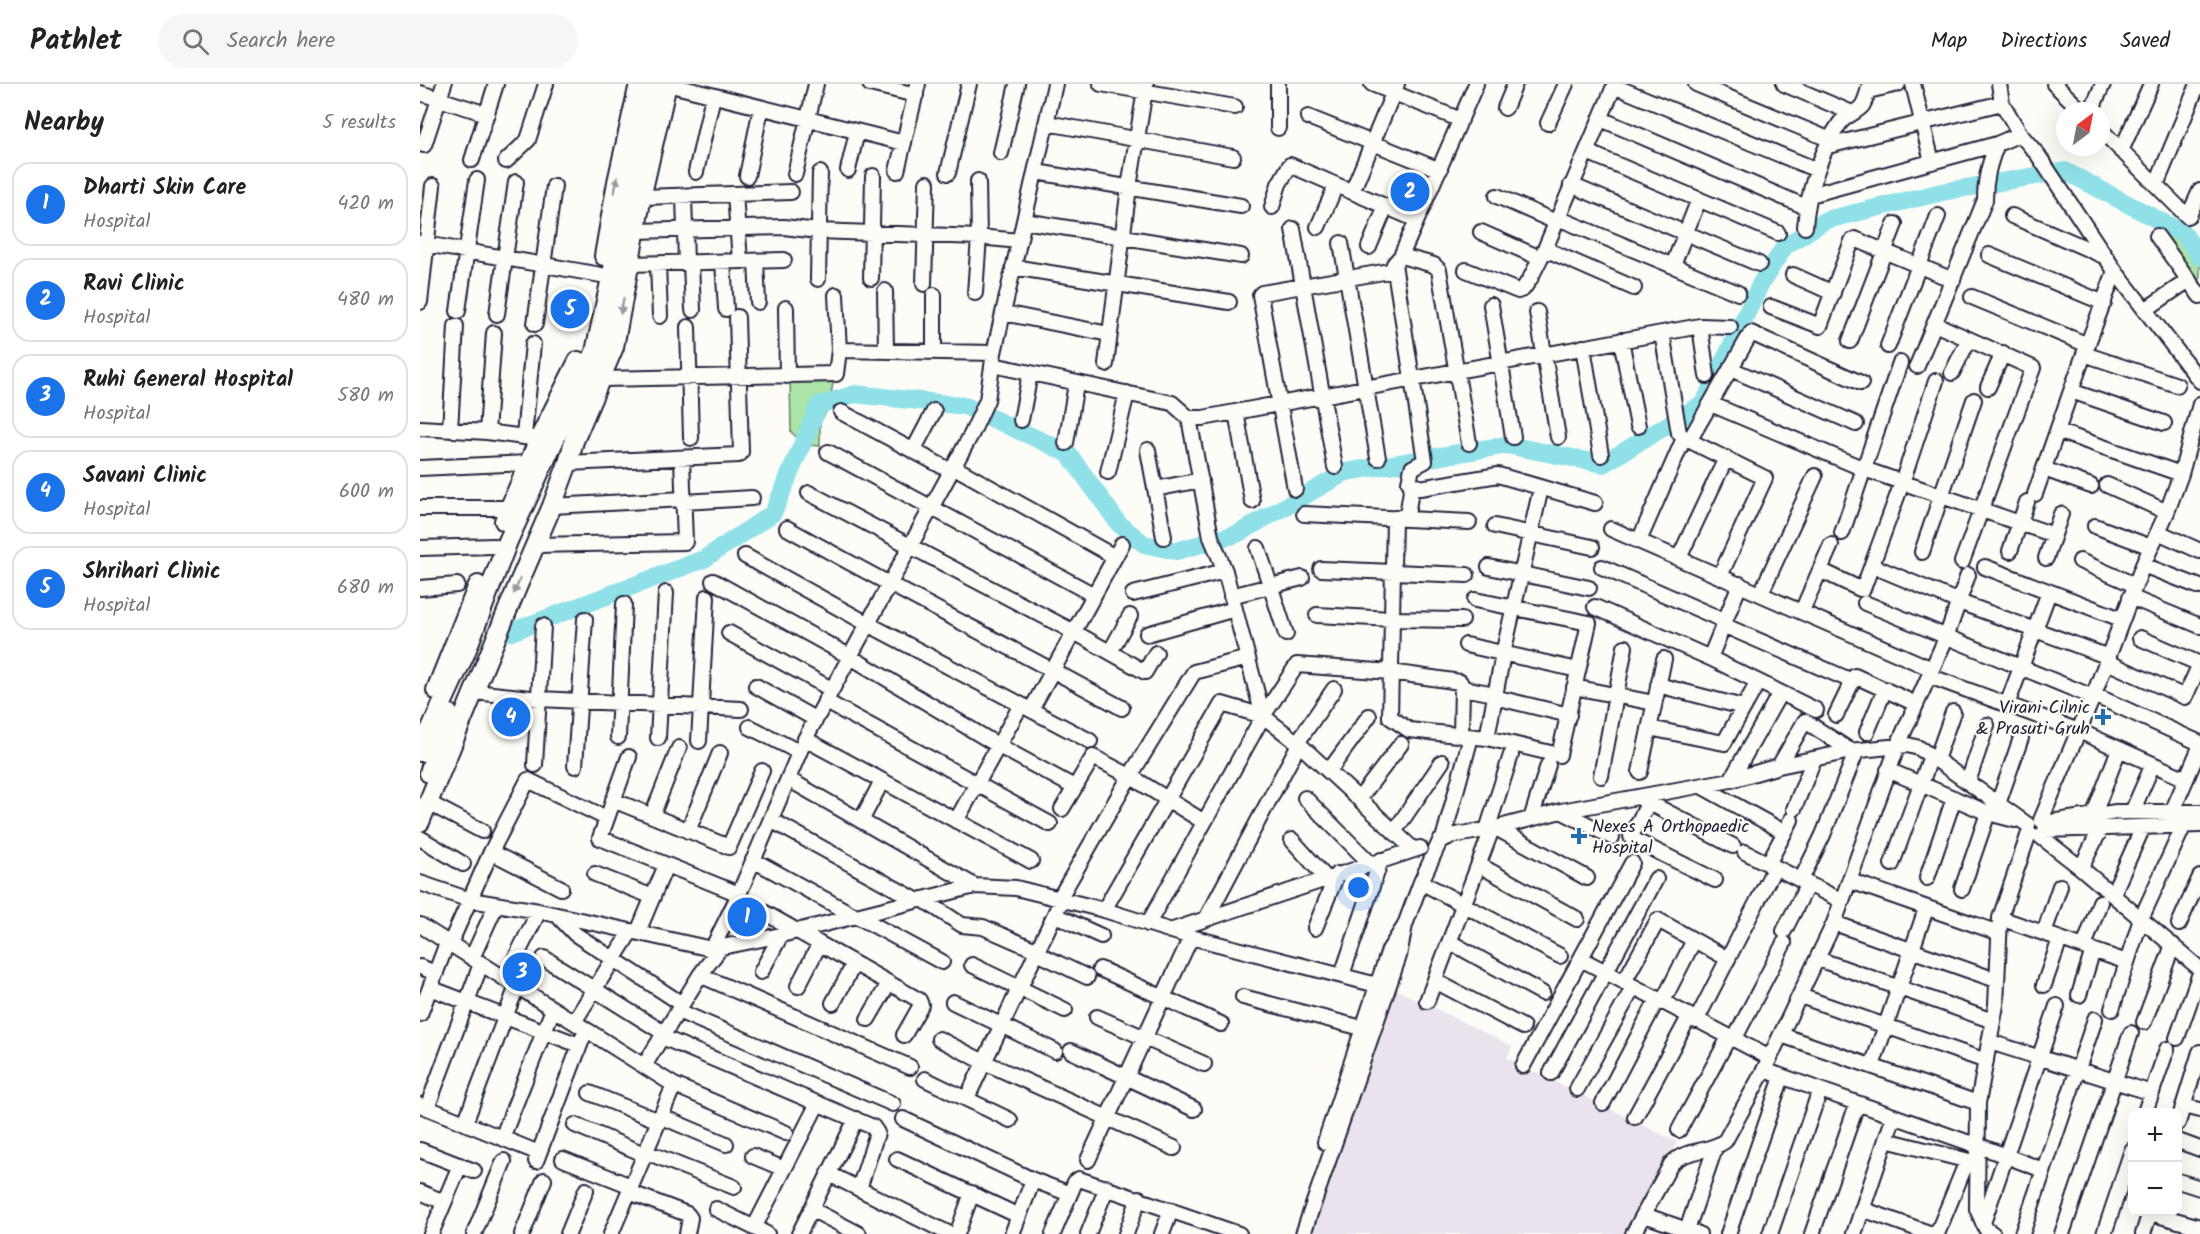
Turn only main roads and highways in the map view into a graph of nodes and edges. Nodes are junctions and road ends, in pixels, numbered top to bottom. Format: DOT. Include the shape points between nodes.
graph roads {
  1 [pos="667,84"];
  2 [pos="649,87"];
  3 [pos="548,436"];
  4 [pos="465,654"];
  5 [pos="420,731"];
  6 [pos="420,752"];
  7 [pos="425,800"];
  8 [pos="420,822"];
  1 -- 3 [label="main road, one-way" via="614,347 603,379"];
  3 -- 2 [label="main road, one-way" via="587,344 617,182"];
  2 -- 3 [label="main road" via="597,343"];
  3 -- 4 [label="main road"];
  3 -- 5 [label="main road" via="528,463"];
  3 -- 7 [label="main road, one-way" via="568,463"];
  4 -- 6 [label="main road"];
  4 -- 7 [label="main road"];
  7 -- 8 [label="main road"];
}
